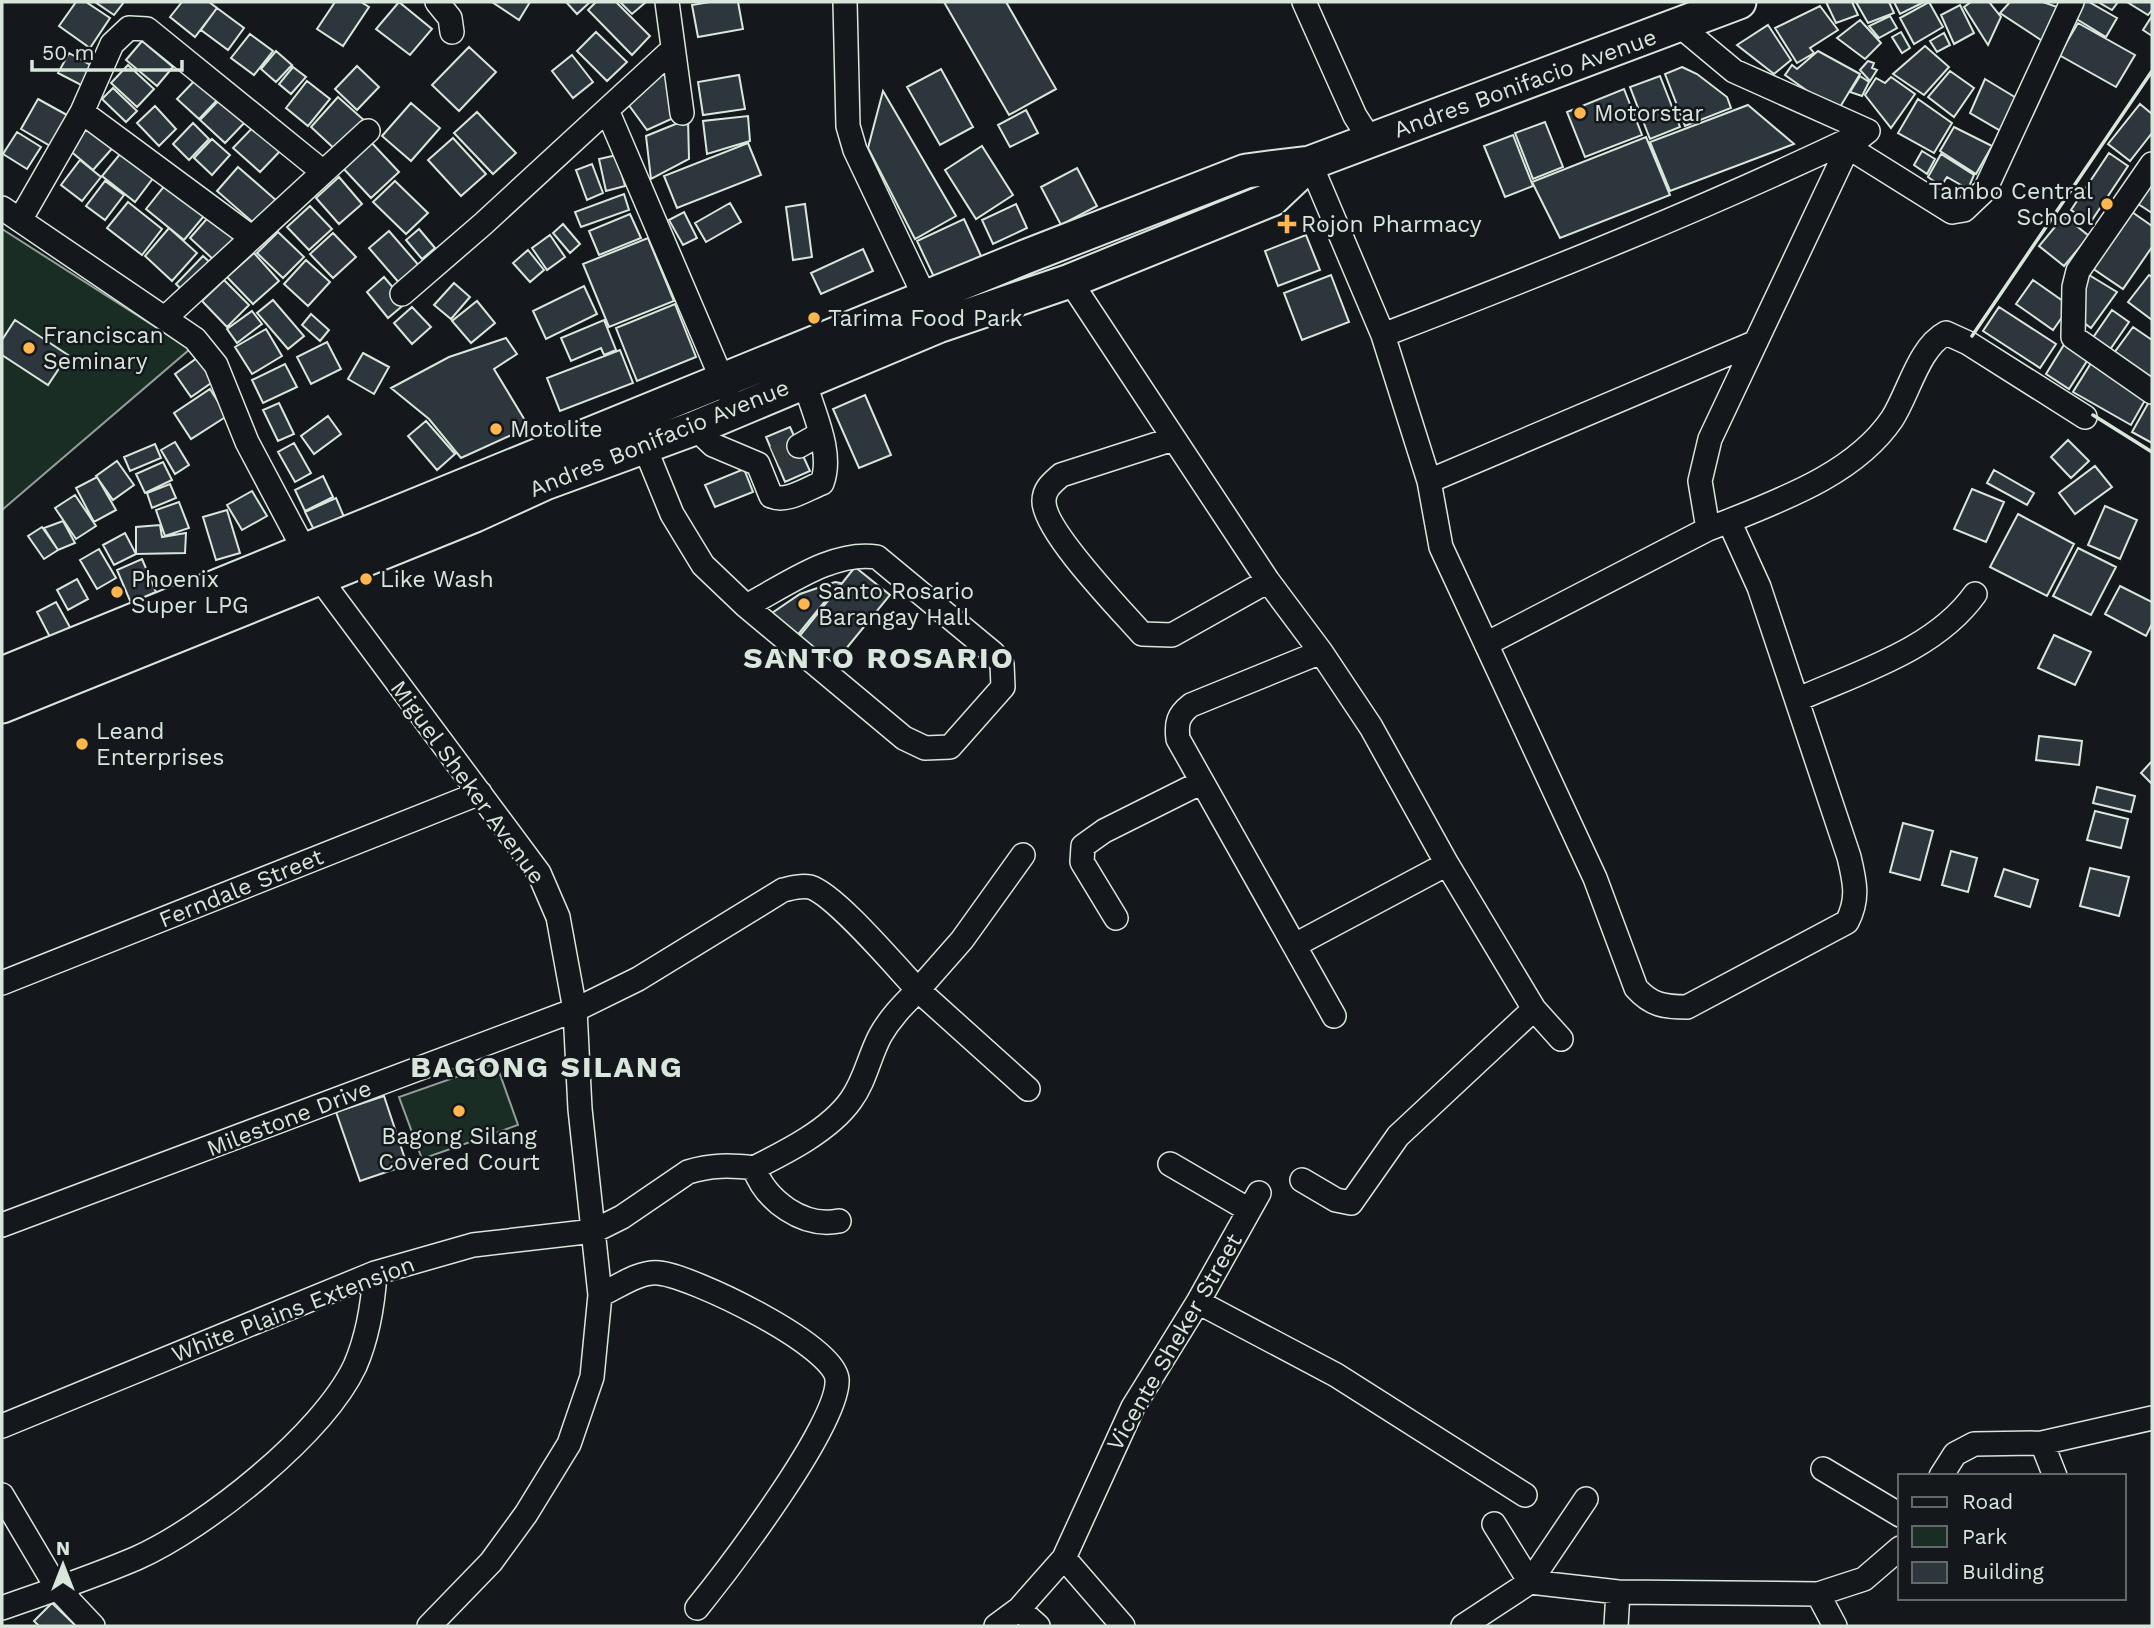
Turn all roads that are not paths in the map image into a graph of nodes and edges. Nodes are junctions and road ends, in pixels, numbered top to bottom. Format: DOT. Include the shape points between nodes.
graph roads {
  1 [pos="437,2"];
  2 [pos="667,2"];
  3 [pos="845,2"];
  4 [pos="1304,2"];
  5 [pos="1739,2"];
  6 [pos="2071,2"];
  7 [pos="1680,26"];
  8 [pos="452,32"];
  9 [pos="673,49"];
  10 [pos="607,110"];
  11 [pos="82,112"];
  12 [pos="682,113"];
  13 [pos="368,131"];
  14 [pos="1868,131"];
  15 [pos="1371,141"];
  16 [pos="1848,147"];
  17 [pos="1310,163"];
  18 [pos="2152,164"];
  19 [pos="322,171"];
  20 [pos="11,214"];
  21 [pos="251,237"];
  22 [pos="1070,281"];
  23 [pos="402,294"];
  24 [pos="931,312"];
  25 [pos="166,317"];
  26 [pos="1383,335"];
  27 [pos="1756,342"];
  28 [pos="804,380"];
  29 [pos="2152,392"];
  30 [pos="729,396"];
  31 [pos="2085,417"];
  32 [pos="695,428"];
  33 [pos="820,434"];
  34 [pos="1172,439"];
  35 [pos="799,446"];
  36 [pos="645,448"];
  37 [pos="1429,481"];
  38 [pos="1718,525"];
  39 [pos="310,563"];
  40 [pos="1268,581"];
  41 [pos="1975,594"];
  42 [pos="746,606"];
  43 [pos="1486,644"];
  44 [pos="1321,652"];
  45 [pos="2,674"];
  46 [pos="1798,699"];
  47 [pos="2,706"];
  48 [pos="1202,782"];
  49 [pos="480,793"];
  50 [pos="1023,855"];
  51 [pos="1447,864"];
  52 [pos="1116,918"];
  53 [pos="1295,944"];
  54 [pos="2,983"];
  55 [pos="918,990"];
  56 [pos="1534,1009"];
  57 [pos="576,1010"];
  58 [pos="1334,1016"];
  59 [pos="1561,1039"];
  60 [pos="1028,1089"];
  61 [pos="1170,1164"];
  62 [pos="754,1168"];
  63 [pos="1302,1180"];
  64 [pos="839,1222"];
  65 [pos="2,1225"];
  66 [pos="594,1231"];
  67 [pos="376,1273"];
  68 [pos="600,1295"];
  69 [pos="1198,1302"];
  70 [pos="2152,1418"];
  71 [pos="2,1426"];
  72 [pos="2042,1443"];
  73 [pos="1824,1469"];
  74 [pos="1942,1474"];
  75 [pos="2054,1474"];
  76 [pos="2,1495"];
  77 [pos="1525,1495"];
  78 [pos="1586,1499"];
  79 [pos="1898,1514"];
  80 [pos="1494,1524"];
  81 [pos="1898,1550"];
  82 [pos="1064,1558"];
  83 [pos="1530,1582"];
  84 [pos="57,1588"];
  85 [pos="1618,1592"];
  86 [pos="1818,1594"];
  87 [pos="2,1608"];
  88 [pos="697,1608"];
  89 [pos="1019,1609"];
  90 [pos="438,1625"];
  91 [pos="93,1626"];
  92 [pos="996,1626"];
  93 [pos="1038,1626"];
  94 [pos="1123,1626"];
  95 [pos="1463,1626"];
  96 [pos="1616,1626"];
  97 [pos="1835,1626"];
  1 -- 8 [label="street" via="450,19"];
  2 -- 9 [label="street"];
  3 -- 24 [label="street" via="847,105 855,150"];
  4 -- 15 [label="street" via="1355,116"];
  5 -- 7 [label="highway, Andres Bonifacio Avenue"];
  6 -- 16 [label="street" via="1984,190 1964,210 1952,212"];
  7 -- 14 [label="street" via="1734,71"];
  7 -- 15 [label="highway, Andres Bonifacio Avenue"];
  9 -- 10 [label="street"];
  9 -- 12 [label="street"];
  10 -- 23 [label="street"];
  10 -- 30 [label="street"];
  11 -- 19 [label="street" via="112,44 129,28 147,29"];
  11 -- 20 [label="street"];
  11 -- 21 [label="street"];
  13 -- 19 [label="street"];
  14 -- 16 [label="street"];
  14 -- 26 [label="street" via="1734,195"];
  15 -- 17 [label="highway, Andres Bonifacio Avenue"];
  16 -- 27 [label="street"];
  17 -- 22 [label="highway, Andres Bonifacio Avenue" via="1272,199"];
  17 -- 24 [label="highway, Andres Bonifacio Avenue" via="1246,172"];
  17 -- 26 [label="street"];
  18 -- 29 [label="street" via="2078,271 2073,337"];
  19 -- 21 [label="street"];
  20 -- 25 [label="street, Miguel Sheker Avenue"];
  21 -- 25 [label="street"];
  22 -- 24 [label="highway, Andres Bonifacio Avenue"];
  22 -- 34 [label="street"];
  24 -- 28 [label="highway, Andres Bonifacio Avenue"];
  24 -- 30 [label="highway, Andres Bonifacio Avenue"];
  25 -- 39 [label="street, Miguel Sheker Avenue" via="195,338 216,365 247,442"];
  26 -- 37 [label="street"];
  27 -- 37 [label="street"];
  27 -- 38 [label="street" via="1703,462 1701,499"];
  28 -- 30 [label="highway, Andres Bonifacio Avenue"];
  28 -- 33 [label="street"];
  30 -- 32 [label="highway, Andres Bonifacio Avenue"];
  30 -- 39 [label="highway, Andres Bonifacio Avenue"];
  31 -- 38 [label="street" via="1968,342 1946,333 1929,348 1892,419 1871,443 1806,488"];
  32 -- 33 [label="street" via="713,445 766,461 771,496 779,499 822,482 826,461"];
  32 -- 36 [label="highway, Andres Bonifacio Avenue"];
  33 -- 35 [label="street"];
  34 -- 40 [label="street"];
  34 -- 40 [label="street" via="1061,475 1047,487 1043,500 1047,519 1142,634 1172,635"];
  36 -- 39 [label="highway, Andres Bonifacio Avenue"];
  36 -- 42 [label="street" via="672,514 703,565"];
  37 -- 43 [label="street" via="1441,547"];
  38 -- 43 [label="street"];
  38 -- 46 [label="street" via="1744,549"];
  39 -- 45 [label="highway, Andres Bonifacio Avenue"];
  39 -- 47 [label="highway, Andres Bonifacio Avenue"];
  39 -- 49 [label="street, Miguel Sheker Avenue"];
  40 -- 44 [label="street"];
  41 -- 46 [label="street" via="1941,630"];
  42 -- 42 [label="street" via="904,738 925,748 950,747 1003,687 1002,664 993,653 877,557 841,558"];
  43 -- 46 [label="street" via="1595,878 1636,988 1647,1000 1664,1007 1687,1007 1830,933 1847,922 1855,905 1849,857"];
  44 -- 48 [label="street" via="1191,705 1180,714 1178,739"];
  44 -- 51 [label="street" via="1371,727"];
  48 -- 52 [label="street" via="1083,846 1082,862"];
  48 -- 53 [label="street"];
  49 -- 54 [label="street, Ferndale Street"];
  49 -- 57 [label="street, Miguel Sheker Avenue" via="539,873 558,918"];
  50 -- 55 [label="street" via="962,940"];
  51 -- 53 [label="street"];
  51 -- 56 [label="street"];
  53 -- 58 [label="street"];
  55 -- 57 [label="street, Milestone Drive" via="831,900 812,888 797,886"];
  55 -- 60 [label="street"];
  55 -- 62 [label="street" via="879,1037 843,1111"];
  56 -- 59 [label="street"];
  56 -- 63 [label="street" via="1398,1136 1351,1203 1336,1200"];
  57 -- 65 [label="street, Milestone Drive"];
  57 -- 66 [label="street, Miguel Sheker Avenue" via="580,1109"];
  61 -- 69 [label="street, Vicente Sheker Street" via="1254,1202"];
  62 -- 64 [label="street" via="758,1181 795,1214 812,1223"];
  62 -- 66 [label="street" via="725,1165 688,1172"];
  66 -- 67 [label="street, White Plains Extension" via="473,1244"];
  66 -- 68 [label="street, Miguel Sheker Avenue"];
  67 -- 71 [label="street, White Plains Extension"];
  67 -- 84 [label="street" via="373,1313 354,1367 321,1414 267,1471 201,1520 139,1557"];
  68 -- 88 [label="street" via="648,1274 682,1278 813,1346 832,1364 837,1379 823,1423 775,1505"];
  68 -- 90 [label="street, Miguel Sheker Avenue" via="593,1377 569,1444 526,1514"];
  69 -- 77 [label="street" via="1336,1376"];
  69 -- 82 [label="street, Vicente Sheker Street" via="1133,1407"];
  70 -- 72 [label="street"];
  72 -- 74 [label="street" via="1974,1444 1955,1454"];
  72 -- 75 [label="street"];
  73 -- 79 [label="street"];
  76 -- 84 [label="street"];
  78 -- 83 [label="street"];
  80 -- 83 [label="street"];
  81 -- 86 [label="street" via="1864,1579"];
  82 -- 89 [label="street, Vicente Sheker Street"];
  82 -- 94 [label="street"];
  83 -- 85 [label="street"];
  83 -- 95 [label="street"];
  84 -- 87 [label="street"];
  84 -- 91 [label="street"];
  85 -- 86 [label="street"];
  85 -- 96 [label="street"];
  86 -- 97 [label="street"];
  89 -- 92 [label="street, Vicente Sheker Street"];
  89 -- 93 [label="street"];
}
